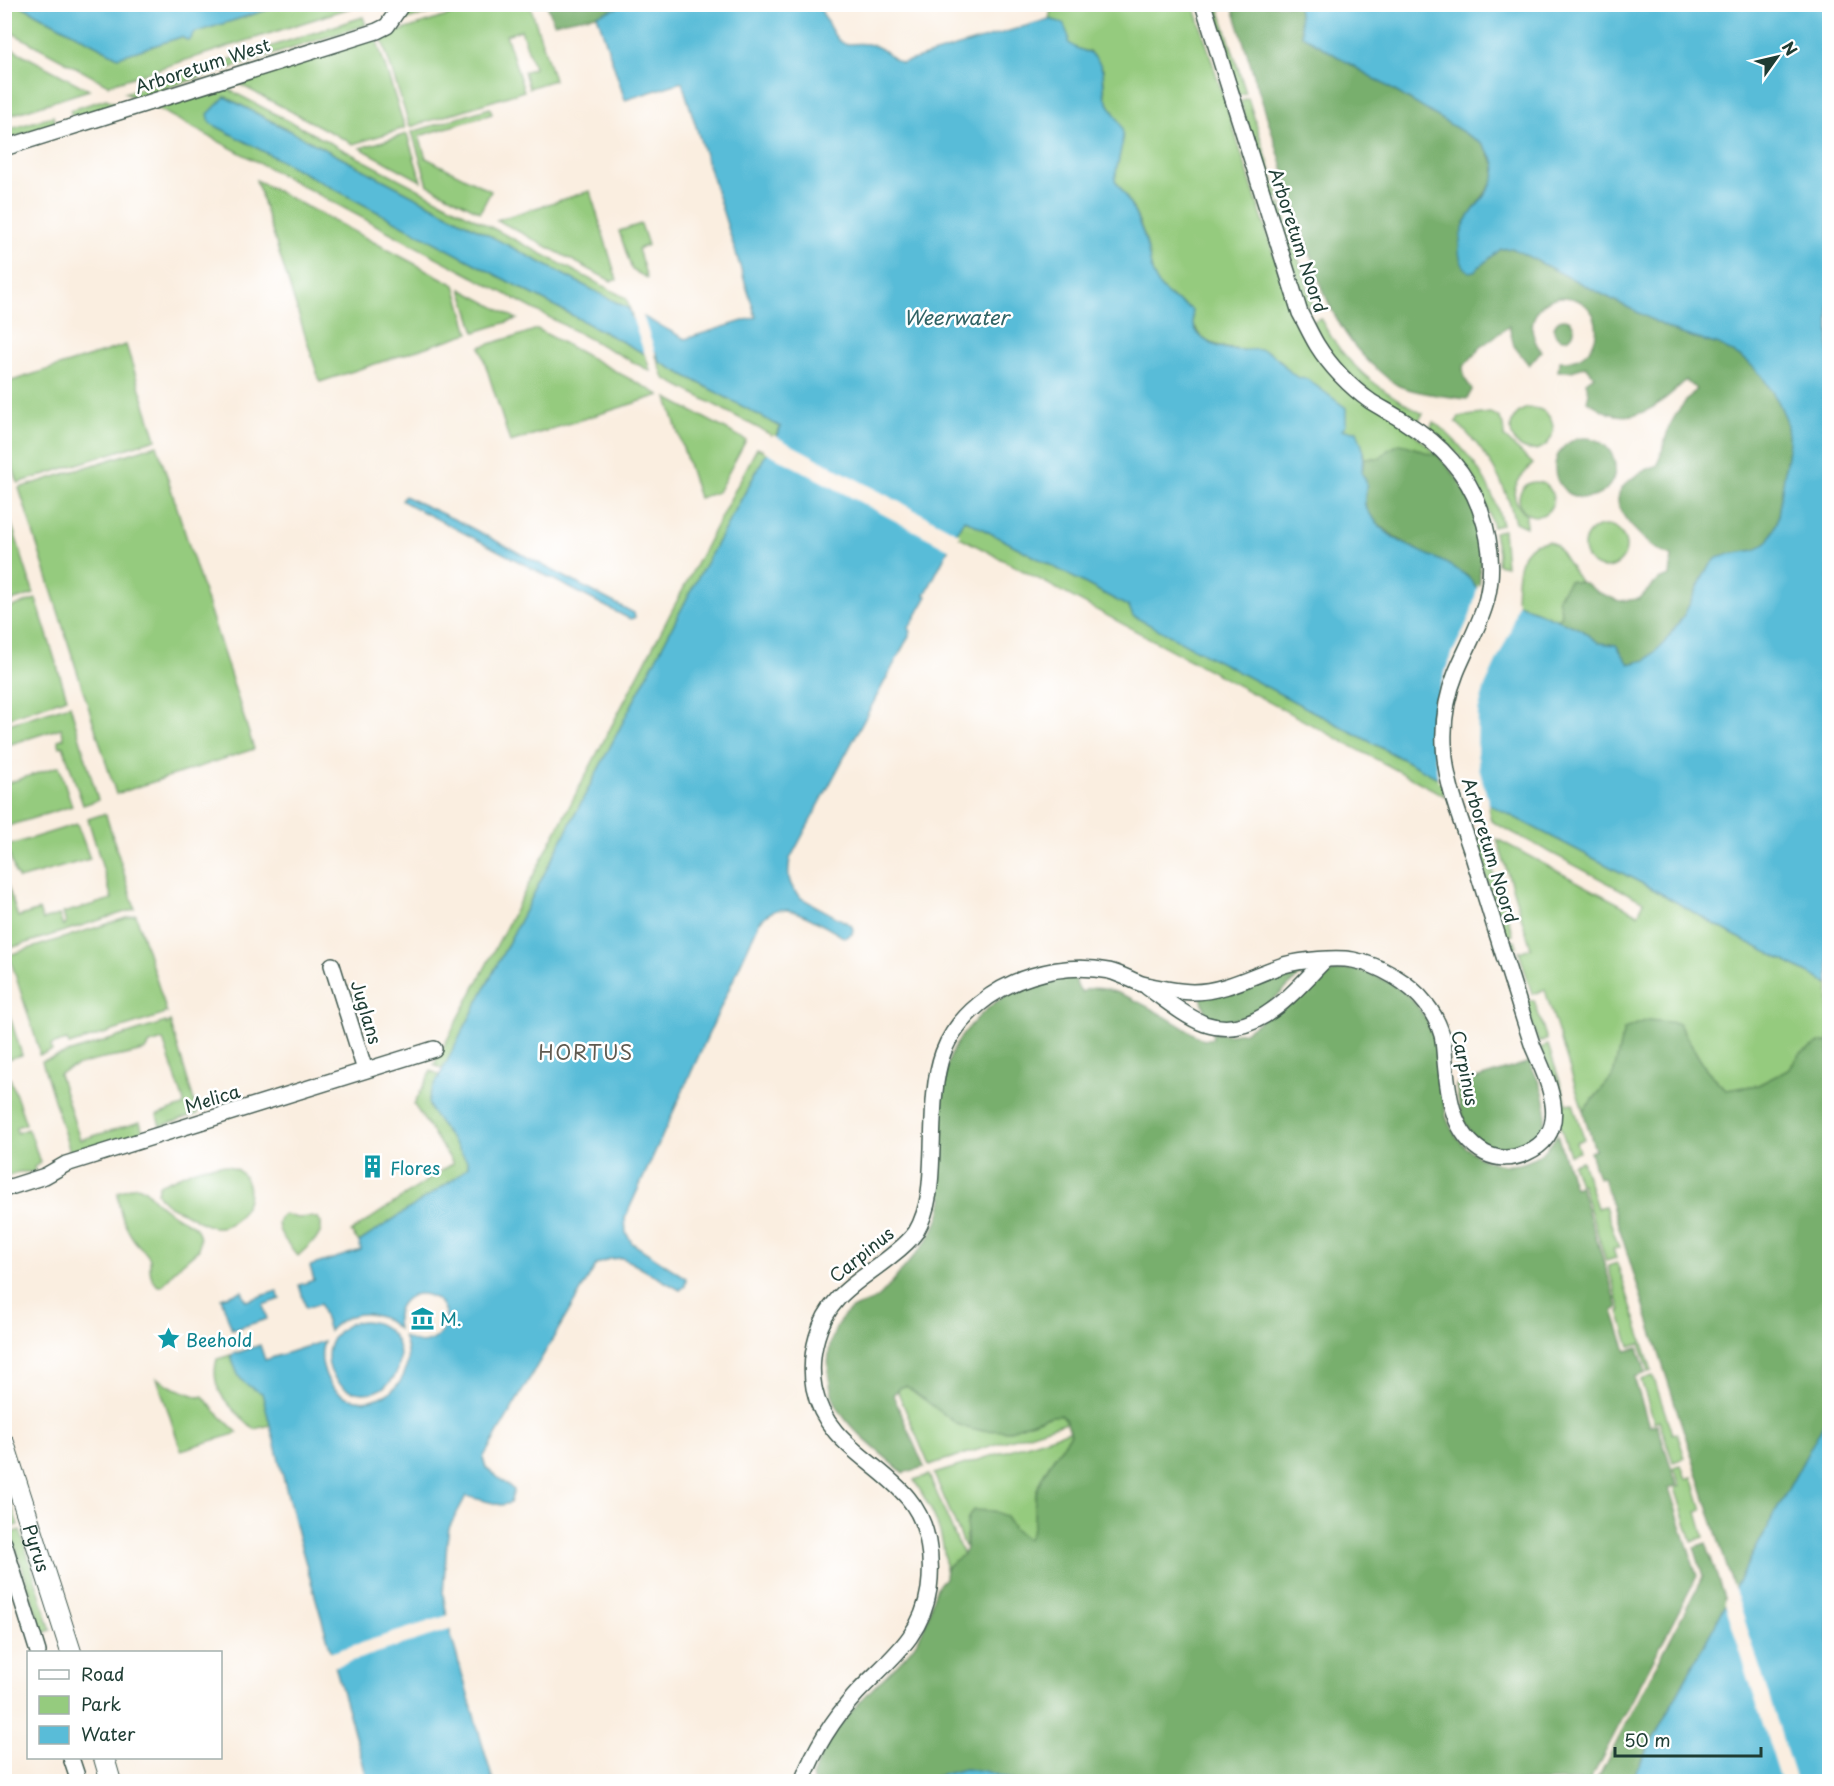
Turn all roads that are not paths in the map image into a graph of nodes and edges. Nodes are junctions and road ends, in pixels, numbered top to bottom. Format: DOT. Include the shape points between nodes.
graph roads {
  1 [pos="402,4"];
  2 [pos="1203,4"];
  3 [pos="4,148"];
  4 [pos="1324,961"];
  5 [pos="332,965"];
  6 [pos="1145,985"];
  7 [pos="434,1049"];
  8 [pos="365,1070"];
  9 [pos="1554,1114"];
  10 [pos="4,1189"];
  11 [pos="4,1443"];
  12 [pos="4,1544"];
  13 [pos="37,1651"];
  14 [pos="69,1651"];
  15 [pos="71,1759"];
  16 [pos="104,1759"];
  17 [pos="79,1782"];
  18 [pos="111,1782"];
  19 [pos="802,1782"];
  1 -- 3 [label="street, Arboretum West" via="387,26 377,30"];
  2 -- 9 [label="street, Arboretum Noord" via="1300,313 1317,346 1369,400 1412,426 1448,455 1480,508 1489,542 1490,578 1487,598 1455,676 1446,714 1446,771 1533,1047 1554,1099"];
  4 -- 6 [label="street, Carpinus" via="1287,964 1232,984 1194,992"];
  4 -- 6 [label="street, Carpinus" via="1274,1009 1236,1027 1204,1023"];
  4 -- 9 [label="street, Carpinus" via="1354,960 1374,967 1394,976 1426,1003 1443,1038 1446,1075 1457,1122 1484,1152 1510,1158 1525,1154 1546,1139"];
  5 -- 8 [label="street, Juglans"];
  6 -- 19 [label="street, Carpinus" via="1113,972 1051,970 1004,987 968,1016 951,1038 939,1068 931,1186 916,1232 835,1300 819,1330 811,1368 814,1391 825,1419 846,1444 908,1498 927,1539 931,1570 928,1597 910,1639 855,1695 831,1726"];
  7 -- 8 [label="street, Melica"];
  8 -- 10 [label="street, Melica" via="66,1164 45,1176"];
  11 -- 14 [label="street, Pyrus"];
  12 -- 13 [label="street, Pyrus"];
  15 -- 17 [label="street"];
  16 -- 18 [label="street"];
}
